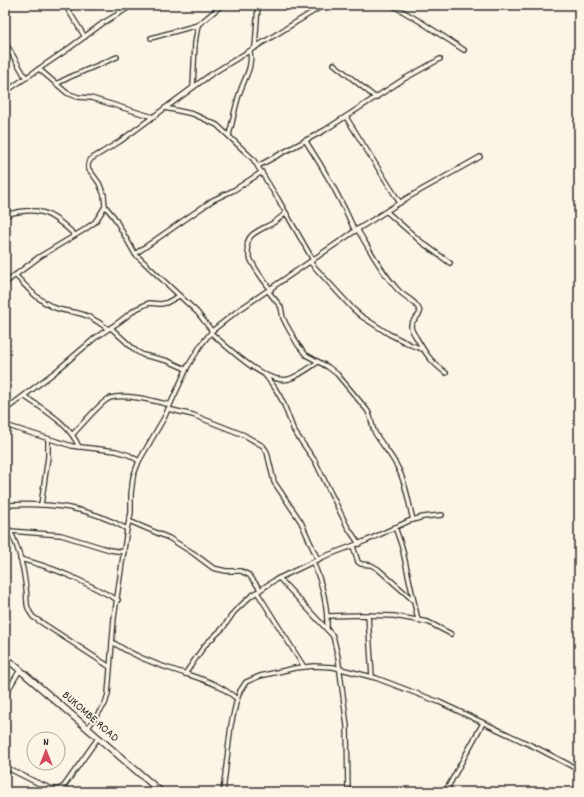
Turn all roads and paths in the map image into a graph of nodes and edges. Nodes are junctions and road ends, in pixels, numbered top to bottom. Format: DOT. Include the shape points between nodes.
graph roads {
  1 [pos="65,5"];
  2 [pos="115,5"];
  3 [pos="133,5"];
  4 [pos="222,5"];
  5 [pos="258,5"];
  6 [pos="324,5"];
  7 [pos="392,5"];
  8 [pos="120,13"];
  9 [pos="198,25"];
  10 [pos="85,37"];
  11 [pos="151,38"];
  12 [pos="5,42"];
  13 [pos="255,48"];
  14 [pos="464,50"];
  15 [pos="250,51"];
  16 [pos="117,57"];
  17 [pos="440,59"];
  18 [pos="334,64"];
  19 [pos="39,69"];
  20 [pos="26,78"];
  21 [pos="56,84"];
  22 [pos="193,87"];
  23 [pos="5,92"];
  24 [pos="376,98"];
  25 [pos="165,108"];
  26 [pos="346,117"];
  27 [pos="153,118"];
  28 [pos="229,135"];
  29 [pos="305,140"];
  30 [pos="480,157"];
  31 [pos="258,166"];
  32 [pos="262,172"];
  33 [pos="400,203"];
  34 [pos="105,206"];
  35 [pos="386,212"];
  36 [pos="286,213"];
  37 [pos="5,214"];
  38 [pos="356,230"];
  39 [pos="75,235"];
  40 [pos="135,254"];
  41 [pos="311,261"];
  42 [pos="450,263"];
  43 [pos="15,275"];
  44 [pos="5,283"];
  45 [pos="270,291"];
  46 [pos="179,296"];
  47 [pos="109,328"];
  48 [pos="211,332"];
  49 [pos="422,349"];
  50 [pos="318,362"];
  51 [pos="186,369"];
  52 [pos="446,373"];
  53 [pos="266,375"];
  54 [pos="24,396"];
  55 [pos="169,407"];
  56 [pos="5,410"];
  57 [pos="5,425"];
  58 [pos="73,434"];
  59 [pos="48,439"];
  60 [pos="79,447"];
  61 [pos="139,461"];
  62 [pos="5,505"];
  63 [pos="41,505"];
  64 [pos="442,516"];
  65 [pos="413,520"];
  66 [pos="129,521"];
  67 [pos="5,524"];
  68 [pos="394,527"];
  69 [pos="127,529"];
  70 [pos="10,530"];
  71 [pos="359,544"];
  72 [pos="353,546"];
  73 [pos="124,552"];
  74 [pos="20,559"];
  75 [pos="318,560"];
  76 [pos="313,562"];
  77 [pos="279,578"];
  78 [pos="259,590"];
  79 [pos="118,600"];
  80 [pos="413,600"];
  81 [pos="368,615"];
  82 [pos="327,616"];
  83 [pos="418,620"];
  84 [pos="327,629"];
  85 [pos="451,634"];
  86 [pos="112,642"];
  87 [pos="5,657"];
  88 [pos="110,667"];
  89 [pos="304,667"];
  90 [pos="339,668"];
  91 [pos="20,670"];
  92 [pos="185,674"];
  93 [pos="372,677"];
  94 [pos="5,695"];
  95 [pos="238,699"];
  96 [pos="483,723"];
  97 [pos="87,729"];
  98 [pos="98,738"];
  99 [pos="5,767"];
  100 [pos="579,770"];
  101 [pos="160,792"];
  102 [pos="223,792"];
  103 [pos="348,792"];
  104 [pos="444,792"];
  1 -- 10 [label="street"];
  2 -- 8 [label="street"];
  3 -- 8 [label="street"];
  4 -- 9 [label="street"];
  5 -- 13 [label="street"];
  6 -- 13 [label="street"];
  7 -- 14 [label="street"];
  8 -- 10 [label="street"];
  9 -- 11 [label="street"];
  9 -- 22 [label="street"];
  10 -- 19 [label="street"];
  12 -- 20 [label="street"];
  13 -- 15 [label="street"];
  15 -- 22 [label="street"];
  15 -- 28 [label="street" via="252,60"];
  16 -- 21 [label="street"];
  17 -- 24 [label="street"];
  18 -- 24 [label="street"];
  19 -- 20 [label="street"];
  19 -- 21 [label="street"];
  20 -- 23 [label="street"];
  21 -- 27 [label="street" via="67,93"];
  22 -- 25 [label="street"];
  24 -- 26 [label="street"];
  25 -- 27 [label="street"];
  25 -- 28 [label="street" via="193,114 218,125"];
  26 -- 29 [label="street"];
  26 -- 33 [label="street"];
  27 -- 34 [label="street" via="90,159 89,171 99,184"];
  28 -- 31 [label="street"];
  29 -- 31 [label="street"];
  29 -- 38 [label="street"];
  30 -- 33 [label="street"];
  31 -- 32 [label="street"];
  32 -- 36 [label="street"];
  32 -- 40 [label="street" via="213,200"];
  33 -- 35 [label="street"];
  34 -- 39 [label="street" via="95,222"];
  34 -- 40 [label="street"];
  35 -- 38 [label="street"];
  35 -- 42 [label="street"];
  36 -- 41 [label="street"];
  36 -- 45 [label="street" via="248,239 249,257"];
  37 -- 39 [label="street" via="36,210 60,221"];
  38 -- 41 [label="street"];
  38 -- 49 [label="street" via="398,290 418,306 418,316 411,326"];
  39 -- 43 [label="street"];
  40 -- 46 [label="street"];
  41 -- 45 [label="street"];
  41 -- 49 [label="street" via="361,316 388,334"];
  43 -- 44 [label="street"];
  43 -- 47 [label="street" via="46,304 87,316"];
  45 -- 48 [label="street" via="236,312"];
  45 -- 50 [label="street" via="281,307 283,318 298,345 306,355"];
  46 -- 47 [label="street" via="166,303 143,305"];
  46 -- 48 [label="street" via="197,312"];
  47 -- 51 [label="street" via="143,355 178,364"];
  47 -- 54 [label="street"];
  48 -- 51 [label="street"];
  48 -- 53 [label="street" via="253,368"];
  49 -- 52 [label="street" via="432,362"];
  50 -- 53 [label="street" via="288,379"];
  50 -- 65 [label="street" via="337,374 370,414 374,431 394,461 401,477"];
  51 -- 55 [label="street"];
  53 -- 71 [label="street" via="283,402 294,431 315,461 347,526"];
  54 -- 56 [label="street"];
  54 -- 58 [label="street" via="63,423"];
  55 -- 58 [label="street" via="133,397 114,397 104,403"];
  55 -- 61 [label="street"];
  55 -- 75 [label="street" via="244,435 263,446 267,452 274,482 301,522"];
  57 -- 59 [label="street"];
  58 -- 60 [label="street"];
  59 -- 60 [label="street"];
  59 -- 63 [label="street"];
  60 -- 61 [label="street" via="116,451"];
  61 -- 66 [label="street" via="133,477"];
  62 -- 63 [label="street"];
  63 -- 69 [label="street" via="89,512"];
  64 -- 65 [label="street"];
  65 -- 68 [label="street"];
  66 -- 69 [label="street"];
  66 -- 78 [label="street" via="169,538 213,568 241,571 249,575"];
  67 -- 70 [label="street"];
  68 -- 71 [label="street"];
  68 -- 80 [label="street" via="402,547"];
  69 -- 73 [label="street"];
  70 -- 73 [label="street" via="61,535"];
  70 -- 74 [label="street"];
  71 -- 72 [label="street"];
  72 -- 75 [label="street"];
  72 -- 80 [label="street" via="358,562 378,568"];
  73 -- 79 [label="street"];
  74 -- 79 [label="street" via="65,573"];
  74 -- 88 [label="street" via="26,586 27,609 33,617"];
  75 -- 76 [label="street"];
  76 -- 77 [label="street"];
  76 -- 82 [label="street" via="319,577"];
  77 -- 78 [label="street"];
  77 -- 84 [label="street"];
  78 -- 89 [label="street"];
  78 -- 92 [label="street" via="234,612 223,628 205,645"];
  79 -- 86 [label="street"];
  80 -- 83 [label="street"];
  81 -- 82 [label="street"];
  81 -- 83 [label="street"];
  81 -- 93 [label="street"];
  82 -- 84 [label="street"];
  83 -- 85 [label="street" via="428,622"];
  84 -- 90 [label="street" via="333,636"];
  86 -- 88 [label="street"];
  86 -- 92 [label="street" via="128,652"];
  87 -- 91 [label="main road, BUKOMBE ROAD"];
  88 -- 97 [label="street" via="105,704"];
  89 -- 90 [label="street"];
  89 -- 95 [label="street" via="260,676 246,682"];
  90 -- 93 [label="street"];
  90 -- 103 [label="street" via="347,726"];
  91 -- 94 [label="street"];
  91 -- 97 [label="main road, BUKOMBE ROAD"];
  92 -- 95 [label="street" via="216,684"];
  93 -- 96 [label="street" via="439,702"];
  95 -- 102 [label="street" via="231,725"];
  96 -- 100 [label="street"];
  96 -- 104 [label="street"];
  97 -- 98 [label="main road, BUKOMBE ROAD"];
  98 -- 99 [label="street" via="64,786 59,789 50,789"];
  98 -- 101 [label="main road, BUKOMBE ROAD"];
}
